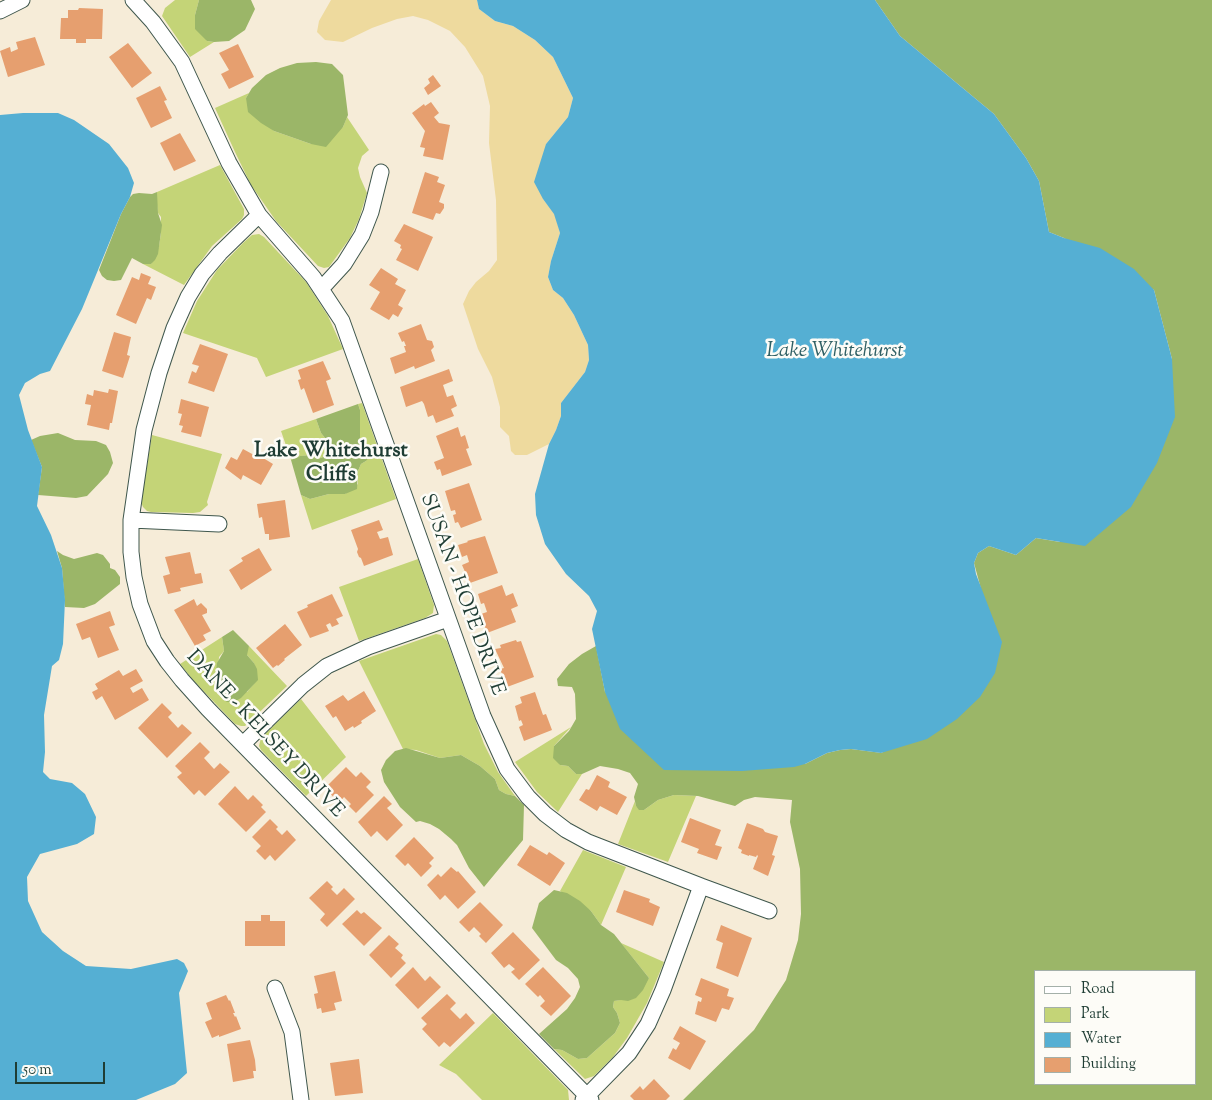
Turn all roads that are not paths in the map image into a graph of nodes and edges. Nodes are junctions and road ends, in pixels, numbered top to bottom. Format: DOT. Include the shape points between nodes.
graph roads {
  1 [pos="22,0"];
  2 [pos="133,0"];
  3 [pos="0,11"];
  4 [pos="381,172"];
  5 [pos="259,215"];
  6 [pos="322,288"];
  7 [pos="131,520"];
  8 [pos="219,524"];
  9 [pos="448,619"];
  10 [pos="243,744"];
  11 [pos="701,886"];
  12 [pos="769,911"];
  13 [pos="275,988"];
  14 [pos="587,1099"];
  15 [pos="301,1100"];
  1 -- 3 [label="street"];
  2 -- 5 [label="street, SUSAN - HOPE DRIVE" via="182,62 229,163"];
  4 -- 6 [label="street" via="362,235 348,259"];
  5 -- 6 [label="street, SUSAN - HOPE DRIVE"];
  5 -- 7 [label="street, DANE - KELSEY DRIVE" via="202,274 174,328 144,430"];
  6 -- 9 [label="street, SUSAN - HOPE DRIVE" via="346,332"];
  7 -- 8 [label="street"];
  7 -- 10 [label="street, DANE - KELSEY DRIVE" via="136,591 154,640 182,680"];
  9 -- 10 [label="street" via="368,647 327,666"];
  9 -- 11 [label="street, SUSAN - HOPE DRIVE" via="497,749 528,797 555,822 588,842"];
  10 -- 14 [label="street, DANE - KELSEY DRIVE"];
  11 -- 12 [label="street, SUSAN - HOPE DRIVE"];
  11 -- 14 [label="street" via="648,1024 629,1053"];
  13 -- 15 [label="street" via="292,1032"];
}
